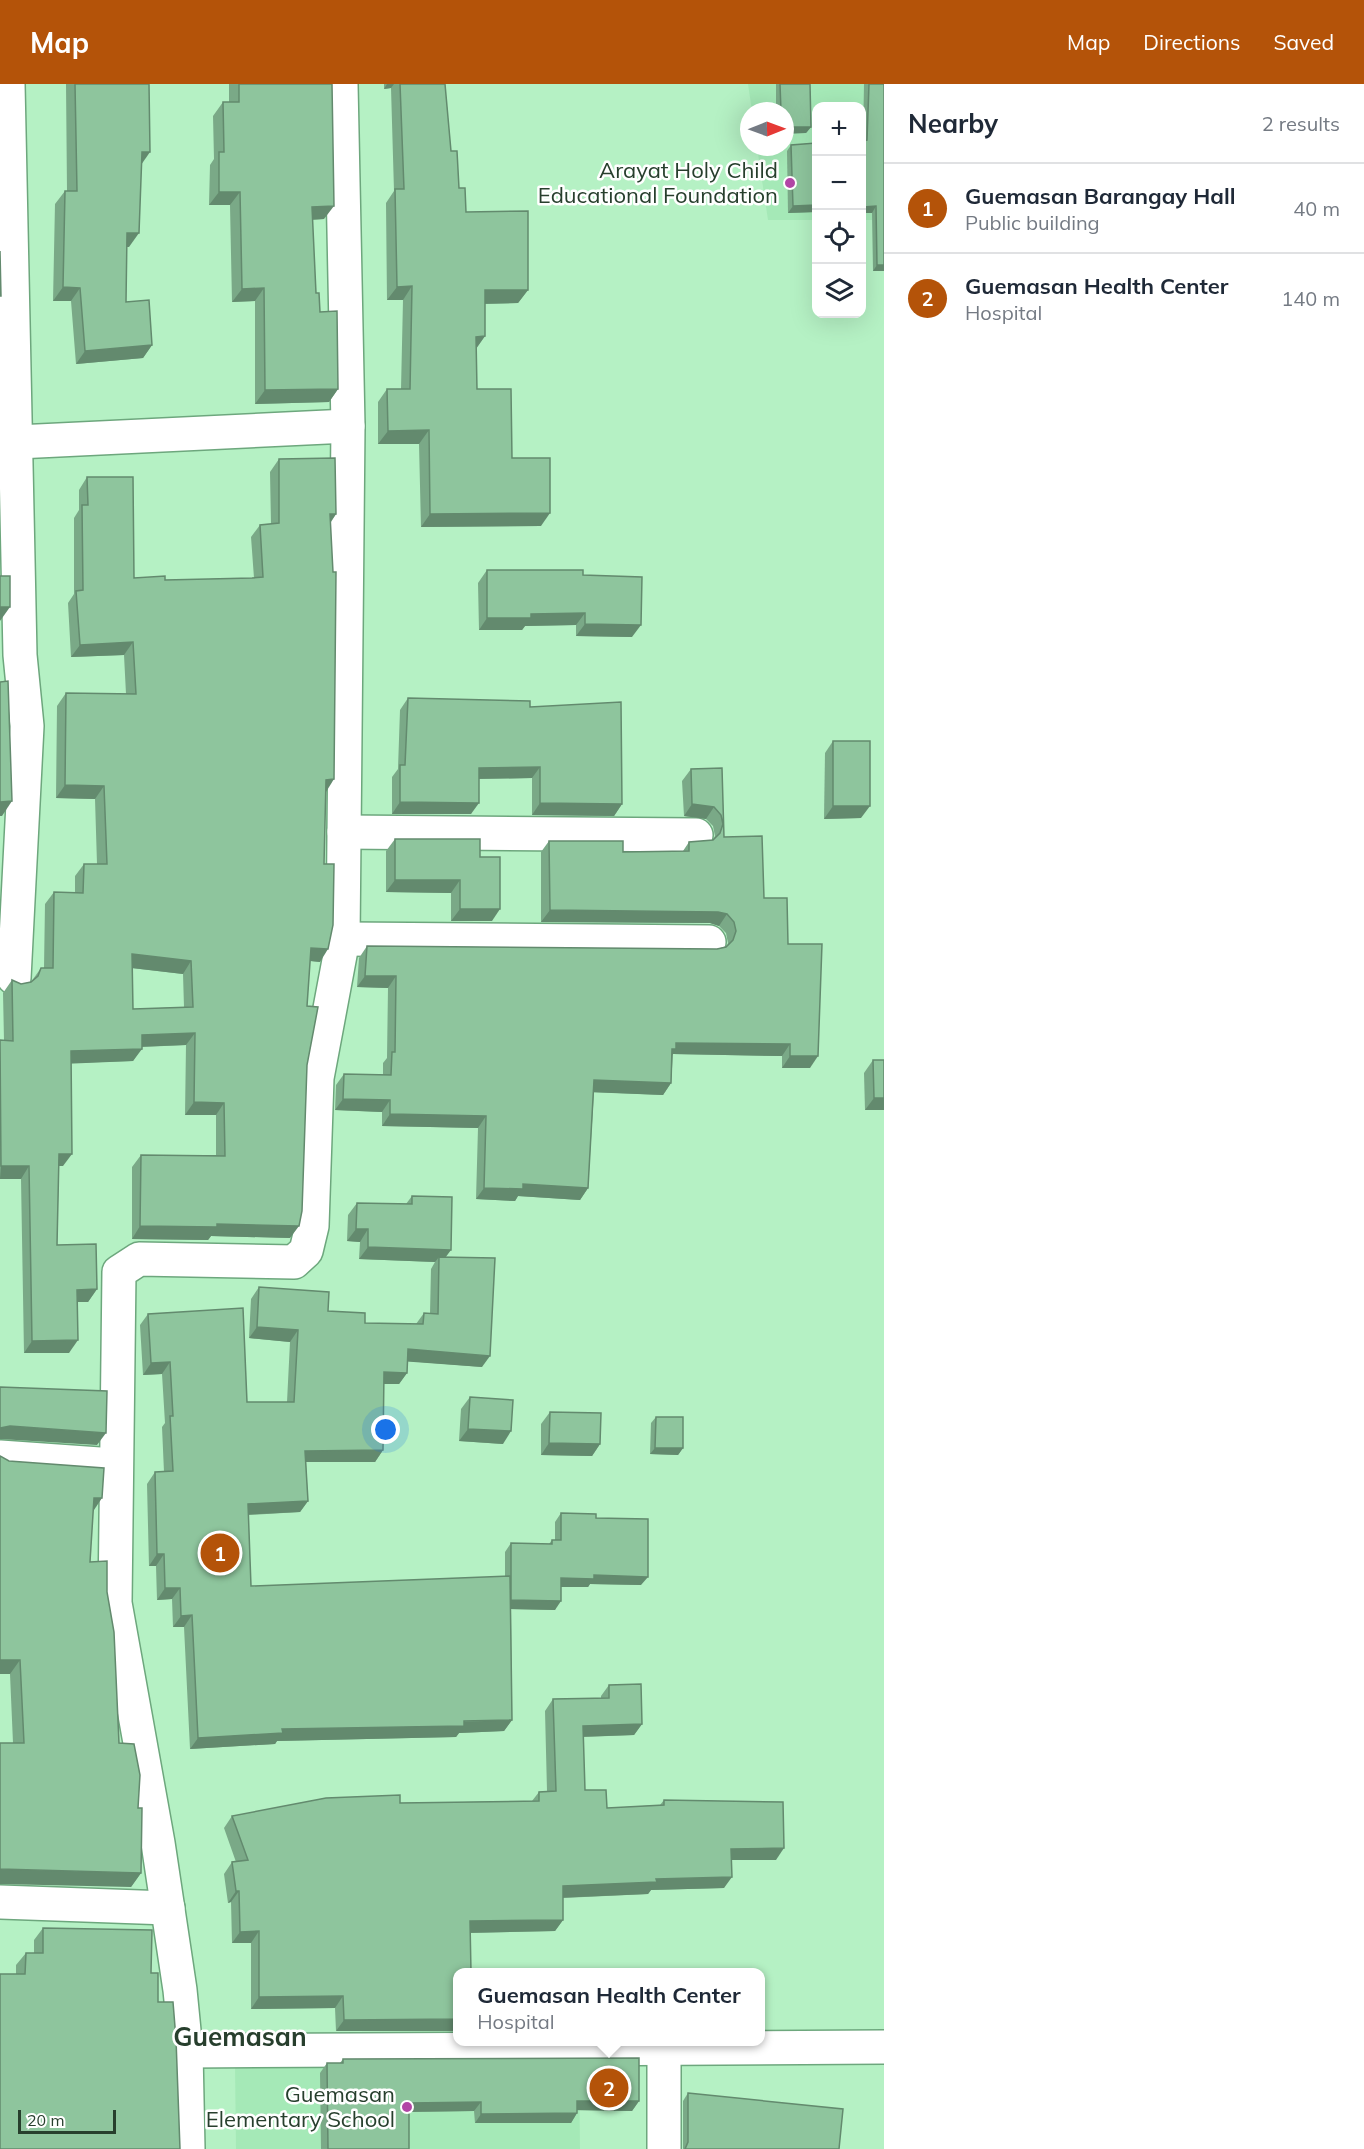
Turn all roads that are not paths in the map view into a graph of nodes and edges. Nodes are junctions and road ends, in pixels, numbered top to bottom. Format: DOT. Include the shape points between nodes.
graph roads {
  1 [pos="8,84"];
  2 [pos="341,84"];
  3 [pos="348,426"];
  4 [pos="17,442"];
  5 [pos="10,655"];
  6 [pos="344,832"];
  7 [pos="696,835"];
  8 [pos="343,939"];
  9 [pos="709,942"];
  10 [pos="14,978"];
  11 [pos="0,1457"];
  12 [pos="114,1465"];
  13 [pos="0,1902"];
  14 [pos="168,1908"];
  15 [pos="884,2047"];
  16 [pos="664,2049"];
  17 [pos="186,2051"];
  18 [pos="188,2149"];
  19 [pos="664,2149"];
  1 -- 4 [label="street"];
  2 -- 3 [label="street"];
  3 -- 4 [label="street"];
  3 -- 6 [label="street"];
  4 -- 5 [label="street"];
  5 -- 10 [label="street" via="27,726"];
  6 -- 7 [label="street"];
  6 -- 8 [label="street"];
  8 -- 9 [label="street"];
  8 -- 12 [label="street" via="317,1078 312,1226 306,1251 294,1262 140,1259 119,1272"];
  11 -- 12 [label="street"];
  12 -- 14 [label="street" via="115,1603"];
  13 -- 14 [label="street"];
  14 -- 17 [label="street"];
  15 -- 16 [label="street"];
  16 -- 17 [label="street"];
  16 -- 19 [label="street"];
  17 -- 18 [label="street"];
}
